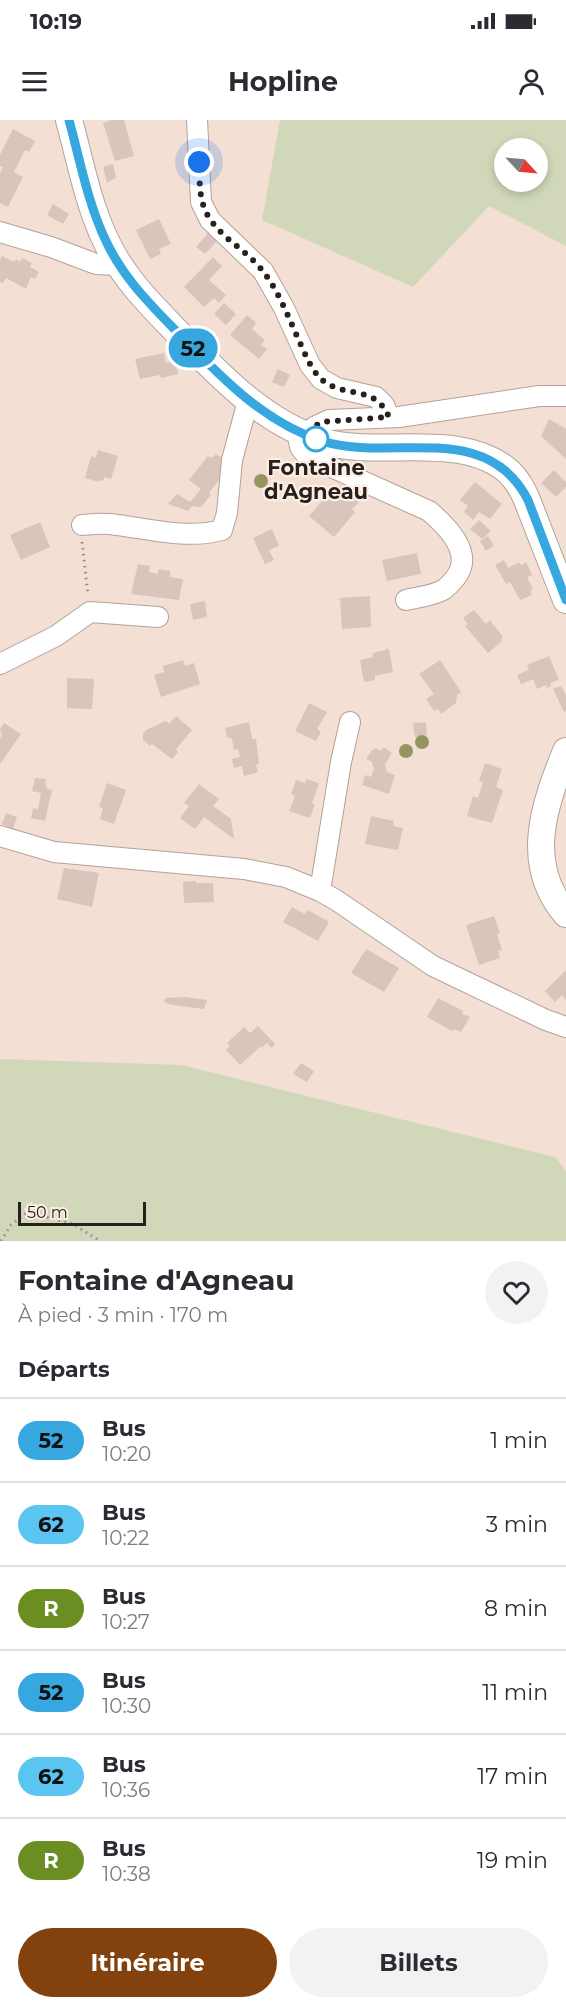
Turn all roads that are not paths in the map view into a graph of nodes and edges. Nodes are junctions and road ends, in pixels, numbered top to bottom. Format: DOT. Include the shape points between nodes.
graph roads {
  1 [pos="69,120"];
  2 [pos="197,120"];
  3 [pos="0,232"];
  4 [pos="118,265"];
  5 [pos="566,396"];
  6 [pos="248,401"];
  7 [pos="389,417"];
  8 [pos="303,434"];
  9 [pos="82,525"];
  10 [pos="406,600"];
  11 [pos="566,600"];
  12 [pos="158,617"];
  13 [pos="0,664"];
  14 [pos="350,722"];
  15 [pos="566,751"];
  16 [pos="0,836"];
  17 [pos="320,891"];
  18 [pos="566,914"];
  19 [pos="566,1027"];
  1 -- 4 [label="main road" via="95,212"];
  2 -- 7 [label="street" via="201,202 210,220 263,271 310,365 321,379 337,388 376,397"];
  3 -- 4 [label="street" via="96,264"];
  4 -- 6 [label="main road" via="136,290"];
  5 -- 7 [label="street" via="539,396"];
  6 -- 8 [label="main road"];
  6 -- 9 [label="street" via="232,460 222,530 208,533"];
  7 -- 8 [label="street" via="329,420"];
  8 -- 10 [label="street" via="300,447 307,456 429,511 461,549 462,566 444,590"];
  8 -- 11 [label="main road" via="344,445 452,450 502,466 520,484 528,500"];
  12 -- 13 [label="street" via="90,612 56,636"];
  14 -- 17 [label="street"];
  15 -- 18 [label="main road" via="549,791 540,852 551,894"];
  16 -- 17 [label="street" via="54,852 244,869 286,877"];
  17 -- 19 [label="street" via="433,966"];
}
